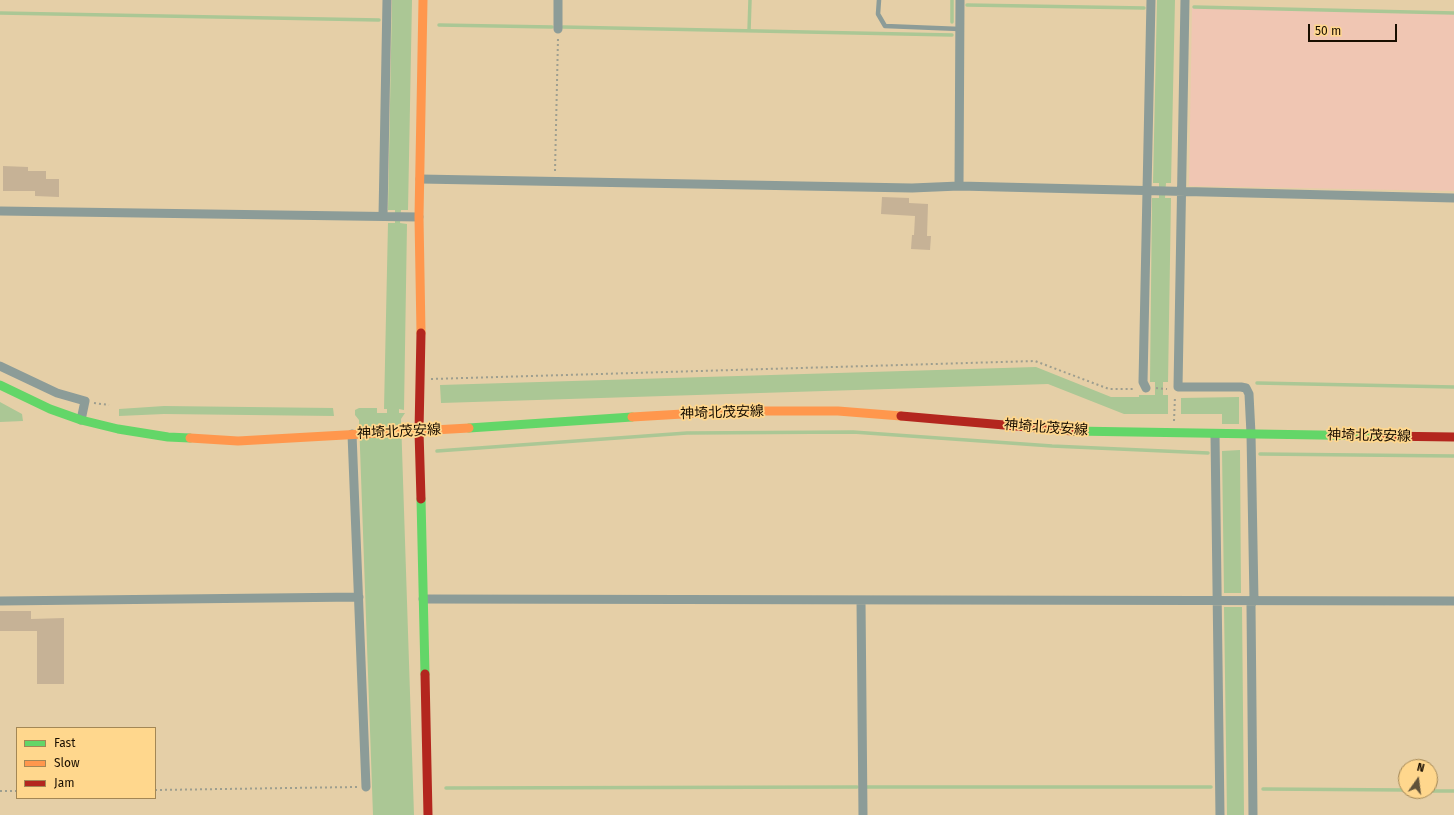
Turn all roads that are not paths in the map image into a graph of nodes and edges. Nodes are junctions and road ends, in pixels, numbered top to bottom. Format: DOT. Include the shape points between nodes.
graph roads {
  1 [pos="387,0"];
  2 [pos="423,0"];
  3 [pos="558,0"];
  4 [pos="879,0"];
  5 [pos="960,0"];
  6 [pos="1151,0"];
  7 [pos="1185,0"];
  8 [pos="558,28"];
  9 [pos="960,29"];
  10 [pos="420,179"];
  11 [pos="959,186"];
  12 [pos="1147,190"];
  13 [pos="1182,192"];
  14 [pos="1454,198"];
  15 [pos="0,211"];
  16 [pos="383,216"];
  17 [pos="419,217"];
  18 [pos="0,366"];
  19 [pos="0,385"];
  20 [pos="1150,388"];
  21 [pos="81,420"];
  22 [pos="419,431"];
  23 [pos="352,434"];
  24 [pos="1215,434"];
  25 [pos="1251,434"];
  26 [pos="1454,437"];
  27 [pos="359,597"];
  28 [pos="423,599"];
  29 [pos="862,600"];
  30 [pos="1254,600"];
  31 [pos="0,601"];
  32 [pos="1217,601"];
  33 [pos="1454,601"];
  34 [pos="366,787"];
  35 [pos="428,815"];
  36 [pos="863,815"];
  37 [pos="1220,815"];
  38 [pos="1253,815"];
  1 -- 16 [label="street"];
  2 -- 10 [label="main road"];
  3 -- 8 [label="street"];
  4 -- 9 [label="lane" via="878,14 885,26"];
  5 -- 9 [label="street"];
  6 -- 12 [label="street"];
  7 -- 13 [label="street"];
  9 -- 11 [label="street"];
  10 -- 11 [label="street" via="912,188"];
  10 -- 17 [label="main road"];
  11 -- 12 [label="street"];
  12 -- 13 [label="street"];
  12 -- 20 [label="street" via="1143,382"];
  13 -- 14 [label="street"];
  13 -- 25 [label="street" via="1178,387 1246,388 1249,394"];
  15 -- 16 [label="street"];
  16 -- 17 [label="street"];
  17 -- 22 [label="main road"];
  18 -- 21 [label="street" via="57,393 85,401"];
  19 -- 21 [label="main road, 神埼北茂安線" via="50,409"];
  21 -- 23 [label="main road, 神埼北茂安線" via="168,438 238,441"];
  22 -- 23 [label="main road, 神埼北茂安線"];
  22 -- 24 [label="main road, 神埼北茂安線" via="733,410 838,411 1069,431"];
  22 -- 28 [label="main road"];
  23 -- 27 [label="street"];
  24 -- 25 [label="main road, 神埼北茂安線"];
  24 -- 32 [label="street"];
  25 -- 26 [label="main road, 神埼北茂安線"];
  25 -- 30 [label="street"];
  27 -- 31 [label="street"];
  27 -- 34 [label="street"];
  28 -- 29 [label="street"];
  28 -- 35 [label="main road"];
  29 -- 32 [label="street"];
  29 -- 36 [label="street"];
  30 -- 32 [label="street"];
  30 -- 33 [label="street"];
  30 -- 38 [label="street" via="1251,605"];
  32 -- 37 [label="street"];
}
